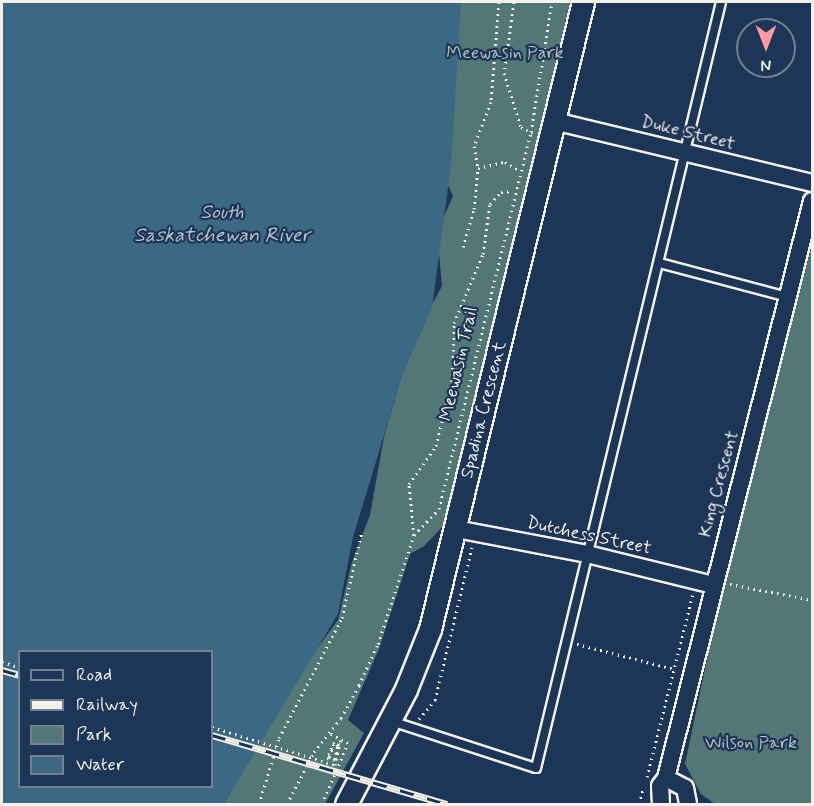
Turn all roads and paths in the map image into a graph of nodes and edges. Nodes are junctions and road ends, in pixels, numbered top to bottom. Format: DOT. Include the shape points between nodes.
graph roads {
  1 [pos="499,2"];
  2 [pos="514,2"];
  3 [pos="552,2"];
  4 [pos="583,2"];
  5 [pos="721,2"];
  6 [pos="554,121"];
  7 [pos="531,132"];
  8 [pos="684,151"];
  9 [pos="478,168"];
  10 [pos="520,171"];
  11 [pos="813,183"];
  12 [pos="514,191"];
  13 [pos="813,201"];
  14 [pos="463,247"];
  15 [pos="659,263"];
  16 [pos="788,297"];
  17 [pos="456,529"];
  18 [pos="362,531"];
  19 [pos="414,535"];
  20 [pos="586,554"];
  21 [pos="714,579"];
  22 [pos="682,591"];
  23 [pos="813,600"];
  24 [pos="566,641"];
  25 [pos="2,662"];
  26 [pos="18,666"];
  27 [pos="674,669"];
  28 [pos="390,721"];
  29 [pos="213,727"];
  30 [pos="330,733"];
  31 [pos="340,739"];
  32 [pos="339,744"];
  33 [pos="339,744"];
  34 [pos="339,744"];
  35 [pos="339,744"];
  36 [pos="334,759"];
  37 [pos="334,759"];
  38 [pos="334,759"];
  39 [pos="334,759"];
  40 [pos="666,778"];
  41 [pos="259,804"];
  42 [pos="287,804"];
  43 [pos="322,804"];
  44 [pos="346,804"];
  45 [pos="639,804"];
  46 [pos="661,804"];
  47 [pos="688,804"];
  1 -- 9 [label="path" via="491,102 474,146"];
  2 -- 7 [label="path" via="504,73 521,127"];
  3 -- 7 [label="path, Meewasin Trail"];
  4 -- 6 [label="street, Spadina Crescent"];
  5 -- 8 [label="lane"];
  6 -- 8 [label="street, Duke Street"];
  6 -- 17 [label="street, Spadina Crescent"];
  7 -- 10 [label="path, Meewasin Trail"];
  8 -- 11 [label="street, Duke Street"];
  8 -- 15 [label="lane"];
  9 -- 10 [label="path" via="505,162"];
  9 -- 14 [label="path" via="474,209"];
  10 -- 12 [label="path, Meewasin Trail"];
  12 -- 19 [label="path, Meewasin Trail" via="439,509"];
  12 -- 19 [label="path, Meewasin Trail" via="501,192 490,204 483,254 454,323 452,381 436,446 409,484"];
  13 -- 16 [label="street, King Crescent"];
  15 -- 16 [label="lane"];
  15 -- 20 [label="lane"];
  16 -- 21 [label="street, King Crescent"];
  17 -- 20 [label="street, Dutchess Street"];
  17 -- 28 [label="street, Spadina Crescent" via="430,629"];
  18 -- 41 [label="path" via="342,618 279,738"];
  19 -- 30 [label="path, Meewasin Trail" via="378,644"];
  20 -- 21 [label="street, Dutchess Street"];
  20 -- 24 [label="lane"];
  21 -- 23 [label="path" via="729,577 731,586"];
  21 -- 40 [label="street, King Crescent"];
  22 -- 27 [label="path" via="693,594"];
  24 -- 27 [label="path"];
  24 -- 28 [label="lane" via="536,768"];
  25 -- 26 [label="path"];
  27 -- 45 [label="path"];
  28 -- 44 [label="street, Spadina Crescent"];
  29 -- 32 [label="path, bridge" via="335,765"];
  30 -- 31 [label="path"];
  30 -- 42 [label="path, Meewasin Trail" via="314,752"];
  31 -- 35 [label="path, bridge"];
  31 -- 43 [label="path" via="348,743"];
  33 -- 36 [label="path, bridge" via="334,742 327,758"];
  34 -- 39 [label="path, bridge"];
  37 -- 38 [label="path, bridge" via="338,745 334,744 329,757"];
  40 -- 46 [label="street, King Crescent" via="659,790"];
  40 -- 47 [label="street" via="685,788"];
}
